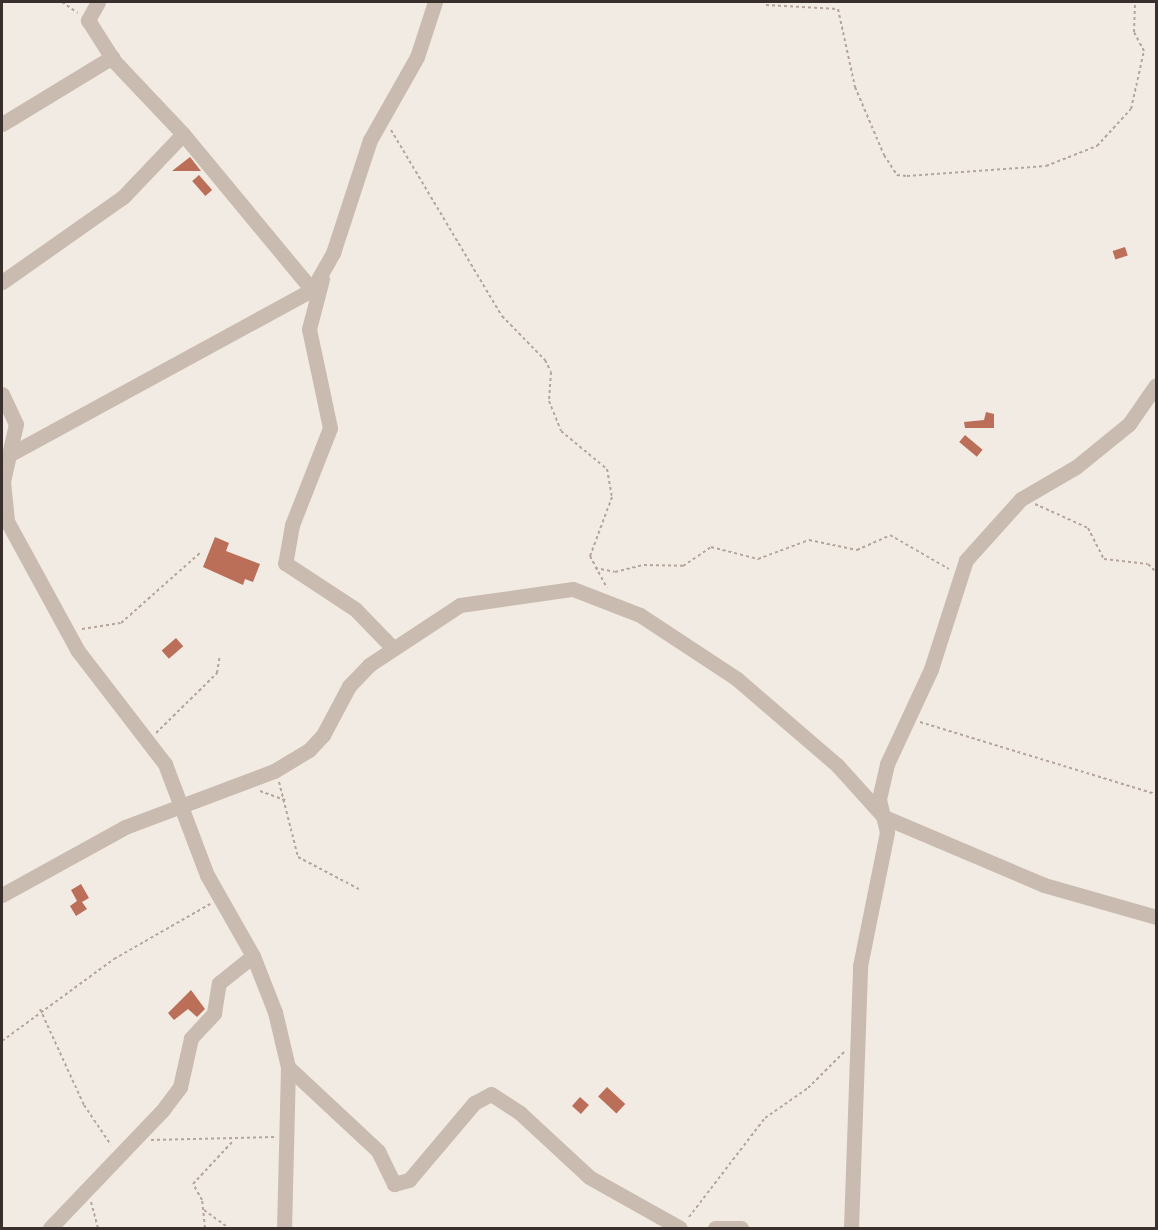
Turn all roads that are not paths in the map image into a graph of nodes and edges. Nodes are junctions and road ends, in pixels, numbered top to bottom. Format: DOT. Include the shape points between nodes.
graph roads {
  1 [pos="98,2"];
  2 [pos="435,2"];
  3 [pos="112,57"];
  4 [pos="2,124"];
  5 [pos="183,134"];
  6 [pos="323,273"];
  7 [pos="2,282"];
  8 [pos="312,290"];
  9 [pos="1156,384"];
  10 [pos="2,394"];
  11 [pos="7,456"];
  12 [pos="392,647"];
  13 [pos="181,808"];
  14 [pos="884,817"];
  15 [pos="2,895"];
  16 [pos="1156,917"];
  17 [pos="253,956"];
  18 [pos="288,1067"];
  19 [pos="50,1228"];
  20 [pos="284,1228"];
  21 [pos="679,1228"];
  22 [pos="716,1228"];
  23 [pos="741,1228"];
  24 [pos="851,1228"];
  1 -- 3 [label="street" via="88,20"];
  2 -- 6 [label="street" via="417,57 361,159"];
  3 -- 4 [label="street"];
  3 -- 5 [label="street"];
  5 -- 7 [label="street" via="123,197"];
  5 -- 8 [label="street"];
  6 -- 8 [label="street"];
  6 -- 12 [label="street" via="309,329 330,428 292,525 285,563 355,609"];
  8 -- 11 [label="street"];
  9 -- 14 [label="street" via="1129,424 1076,467 1028,495 993,526 959,574 940,643 881,784"];
  10 -- 11 [label="street" via="16,424"];
  11 -- 13 [label="street" via="3,481 7,521 94,674 149,740"];
  12 -- 13 [label="street" via="349,686 315,745 274,771"];
  12 -- 14 [label="street" via="460,605 477,601 573,589 614,601 768,703"];
  13 -- 15 [label="street" via="125,827"];
  13 -- 17 [label="street" via="220,898"];
  14 -- 16 [label="street" via="1044,885"];
  14 -- 24 [label="street" via="886,832 860,966"];
  17 -- 18 [label="street" via="275,1012"];
  17 -- 19 [label="street" via="219,983 214,1013 187,1046 180,1087"];
  18 -- 20 [label="street"];
  18 -- 21 [label="street" via="378,1151 386,1178 394,1184 409,1180 474,1103 491,1094 520,1113 589,1177"];
  22 -- 23 [label="street"];
}
